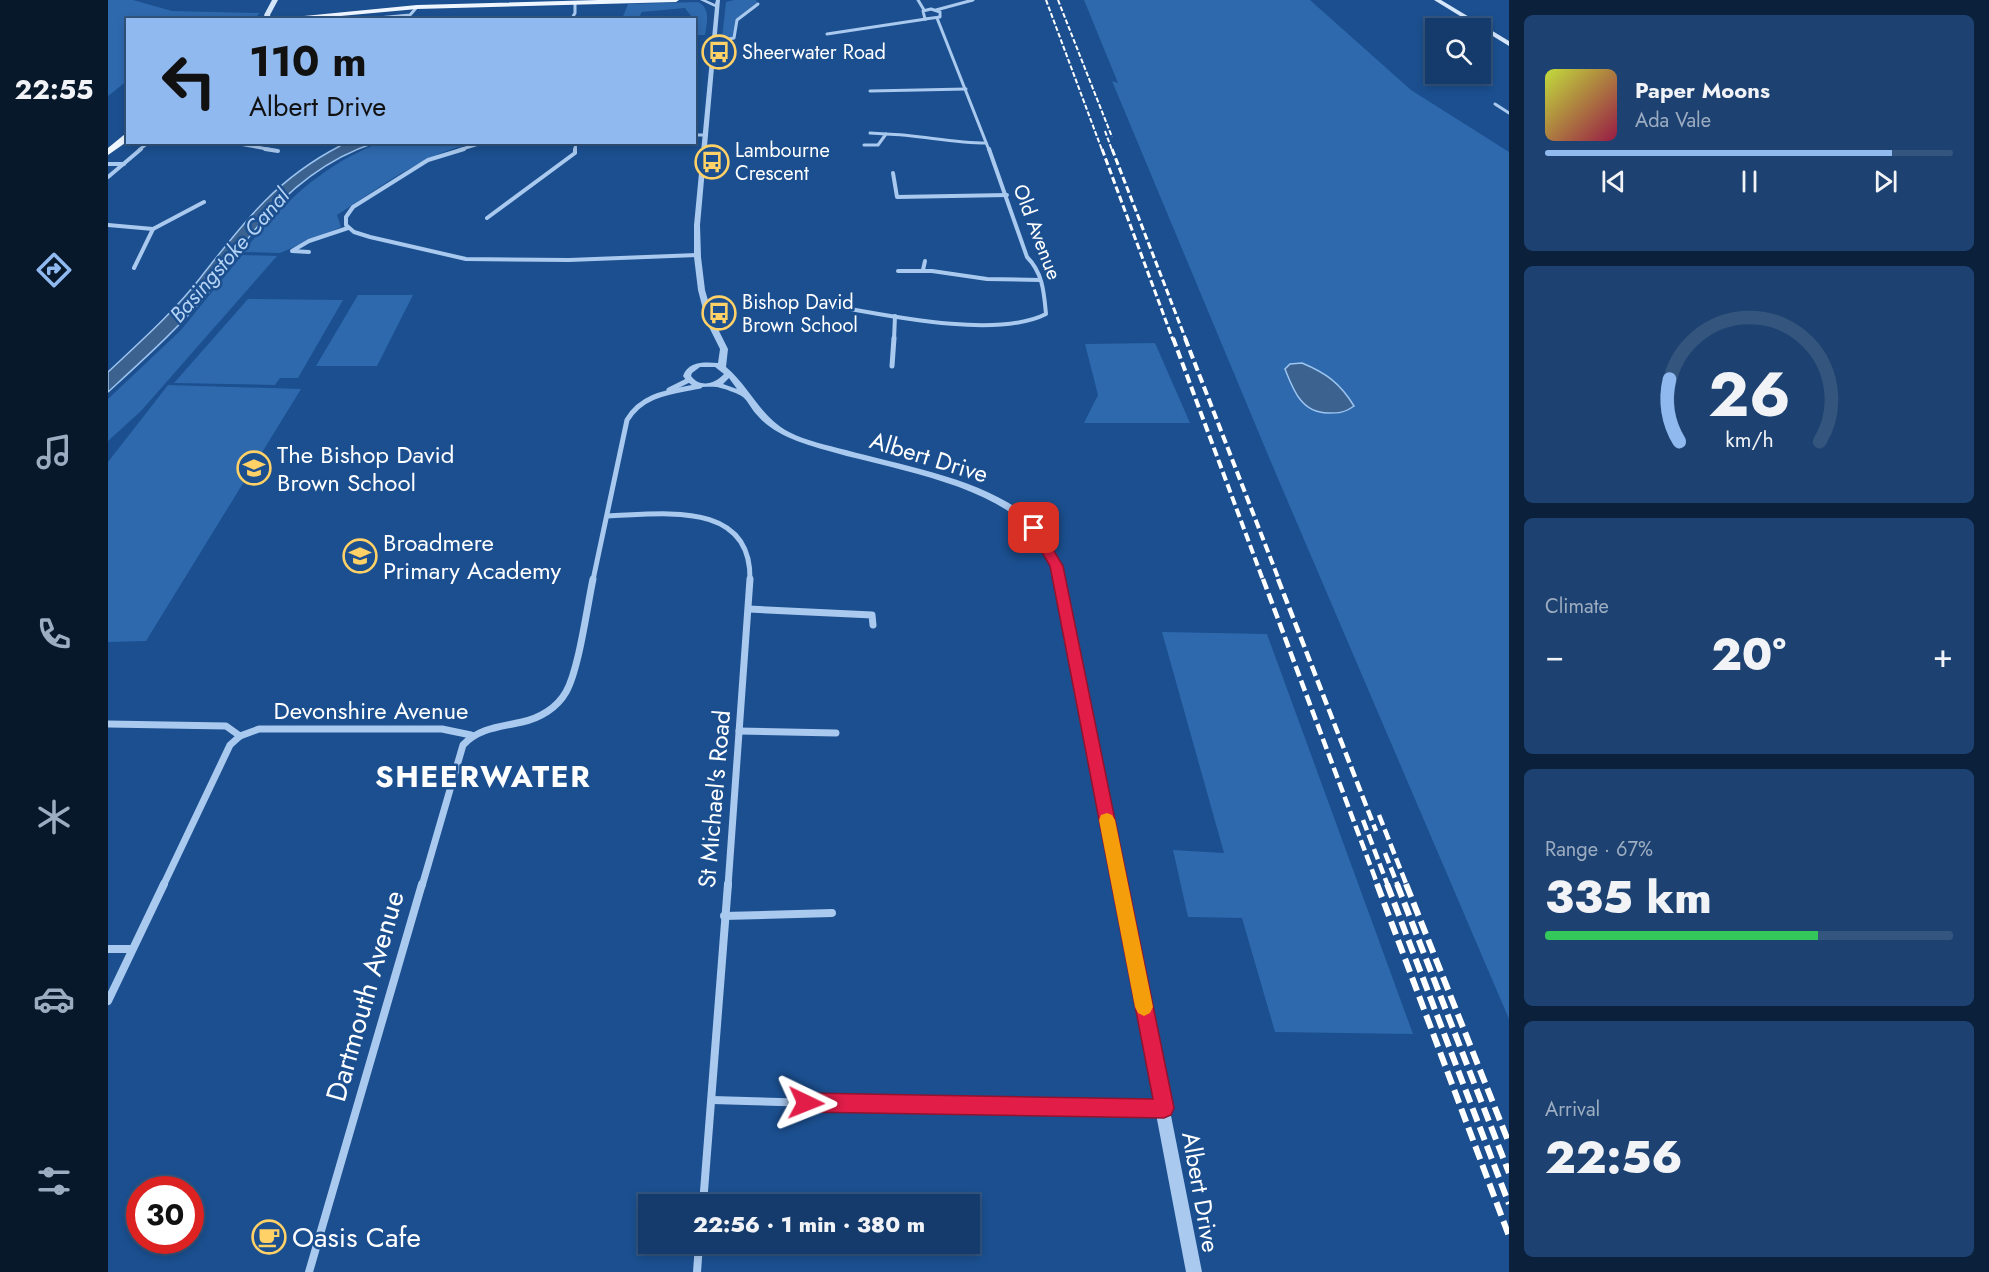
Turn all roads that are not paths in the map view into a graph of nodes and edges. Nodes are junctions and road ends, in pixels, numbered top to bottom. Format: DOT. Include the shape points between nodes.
graph roads {
  1 [pos="275,0"];
  2 [pos="676,0"];
  3 [pos="702,0"];
  4 [pos="918,0"];
  5 [pos="973,0"];
  6 [pos="1438,0"];
  7 [pos="1448,0"];
  8 [pos="561,1"];
  9 [pos="640,1"];
  10 [pos="465,2"];
  11 [pos="575,3"];
  12 [pos="717,3"];
  13 [pos="758,4"];
  14 [pos="417,7"];
  15 [pos="924,10"];
  16 [pos="936,10"];
  17 [pos="267,18"];
  18 [pos="280,18"];
  19 [pos="378,18"];
  20 [pos="572,18"];
  21 [pos="937,18"];
  22 [pos="926,19"];
  23 [pos="827,34"];
  24 [pos="713,42"];
  25 [pos="1509,44"];
  26 [pos="966,89"];
  27 [pos="870,91"];
  28 [pos="1495,104"];
  29 [pos="1509,113"];
  30 [pos="870,133"];
  31 [pos="886,134"];
  32 [pos="696,135"];
  33 [pos="706,135"];
  34 [pos="126,137"];
  35 [pos="986,143"];
  36 [pos="147,144"];
  37 [pos="238,144"];
  38 [pos="478,144"];
  39 [pos="576,144"];
  40 [pos="864,145"];
  41 [pos="108,152"];
  42 [pos="278,152"];
  43 [pos="108,164"];
  44 [pos="124,164"];
  45 [pos="893,173"];
  46 [pos="108,177"];
  47 [pos="1007,195"];
  48 [pos="204,202"];
  49 [pos="487,218"];
  50 [pos="108,225"];
  51 [pos="348,228"];
  52 [pos="153,229"];
  53 [pos="309,252"];
  54 [pos="697,255"];
  55 [pos="925,261"];
  56 [pos="134,268"];
  57 [pos="923,270"];
  58 [pos="898,271"];
  59 [pos="1040,280"];
  60 [pos="823,304"];
  61 [pos="895,316"];
  62 [pos="718,341"];
  63 [pos="711,364"];
  64 [pos="892,366"];
  65 [pos="724,371"];
  66 [pos="689,380"];
  67 [pos="717,384"];
  68 [pos="700,386"];
  69 [pos="666,392"];
  70 [pos="743,394"];
  71 [pos="608,516"];
  72 [pos="749,609"];
  73 [pos="873,625"];
  74 [pos="108,724"];
  75 [pos="739,731"];
  76 [pos="836,733"];
  77 [pos="471,735"];
  78 [pos="240,736"];
  79 [pos="832,913"];
  80 [pos="724,916"];
  81 [pos="108,949"];
  82 [pos="131,949"];
  83 [pos="108,1001"];
  84 [pos="712,1100"];
  85 [pos="1164,1108"];
  86 [pos="704,1194"];
  87 [pos="698,1254"];
  88 [pos="309,1272"];
  89 [pos="697,1272"];
  90 [pos="1194,1272"];
  1 -- 17 [label="main road"];
  2 -- 9 [label="main road"];
  3 -- 12 [label="street"];
  4 -- 15 [label="street"];
  5 -- 16 [label="street"];
  6 -- 7 [label="street"];
  6 -- 25 [label="main road"];
  8 -- 10 [label="main road"];
  8 -- 11 [label="main road"];
  9 -- 11 [label="main road"];
  10 -- 14 [label="main road"];
  11 -- 20 [label="street"];
  12 -- 24 [label="street"];
  13 -- 24 [label="street" via="737,20 735,38"];
  14 -- 18 [label="main road"];
  14 -- 19 [label="street" via="410,15"];
  15 -- 16 [label="street"];
  15 -- 22 [label="street"];
  16 -- 21 [label="street, Old Avenue" via="940,13"];
  21 -- 22 [label="street"];
  21 -- 26 [label="street, Old Avenue"];
  22 -- 23 [label="street"];
  24 -- 33 [label="street"];
  26 -- 27 [label="street"];
  26 -- 35 [label="street, Old Avenue"];
  28 -- 29 [label="street"];
  30 -- 31 [label="street"];
  31 -- 35 [label="street" via="952,143"];
  31 -- 40 [label="street" via="879,144"];
  32 -- 33 [label="street"];
  33 -- 54 [label="street"];
  34 -- 41 [label="main road"];
  35 -- 47 [label="street, Old Avenue"];
  36 -- 44 [label="street"];
  37 -- 42 [label="street"];
  38 -- 51 [label="street" via="448,152 400,178 347,213"];
  39 -- 49 [label="street" via="575,153"];
  43 -- 44 [label="street"];
  44 -- 46 [label="street"];
  45 -- 47 [label="street" via="897,197"];
  47 -- 59 [label="street, Old Avenue" via="1027,257 1035,265"];
  48 -- 52 [label="street"];
  50 -- 52 [label="street"];
  51 -- 53 [label="street" via="292,251"];
  51 -- 54 [label="street" via="390,243 466,259"];
  52 -- 56 [label="street"];
  54 -- 62 [label="street" via="704,297"];
  55 -- 57 [label="street"];
  57 -- 58 [label="street"];
  57 -- 59 [label="street" via="987,279"];
  59 -- 61 [label="street, Old Avenue" via="1046,312 1035,322 997,324"];
  60 -- 61 [label="street, Old Avenue"];
  61 -- 64 [label="street"];
  62 -- 63 [label="street"];
  62 -- 65 [label="street" via="724,349"];
  63 -- 65 [label="street"];
  63 -- 66 [label="street" via="692,368"];
  65 -- 67 [label="street"];
  65 -- 70 [label="street, Albert Drive"];
  66 -- 68 [label="street"];
  66 -- 69 [label="street, Devonshire Avenue"];
  67 -- 68 [label="street"];
  67 -- 70 [label="street, Albert Drive"];
  68 -- 69 [label="street, Devonshire Avenue"];
  69 -- 71 [label="street, Devonshire Avenue" via="641,401 631,410"];
  70 -- 85 [label="street, Albert Drive" via="766,421 789,435 965,488 1002,503 1034,528 1051,553 1057,566"];
  71 -- 72 [label="street, St Michael's Road" via="700,517 729,528 744,542 748,554"];
  71 -- 77 [label="street, Devonshire Avenue" via="565,695 530,722 484,729"];
  72 -- 73 [label="street" via="872,615"];
  72 -- 75 [label="street, St Michael's Road"];
  74 -- 78 [label="street" via="226,726"];
  75 -- 76 [label="street"];
  75 -- 80 [label="street, St Michael's Road"];
  77 -- 78 [label="street, Devonshire Avenue" via="442,729 259,729"];
  77 -- 88 [label="street, Dartmouth Avenue" via="458,758"];
  78 -- 82 [label="street, Devonshire Avenue" via="230,746"];
  79 -- 80 [label="street"];
  80 -- 84 [label="street, St Michael's Road"];
  81 -- 82 [label="street"];
  82 -- 83 [label="street, Devonshire Avenue"];
  84 -- 85 [label="street"];
  84 -- 86 [label="street, St Michael's Road"];
  85 -- 90 [label="street, Albert Drive"];
  87 -- 89 [label="street"];
}
